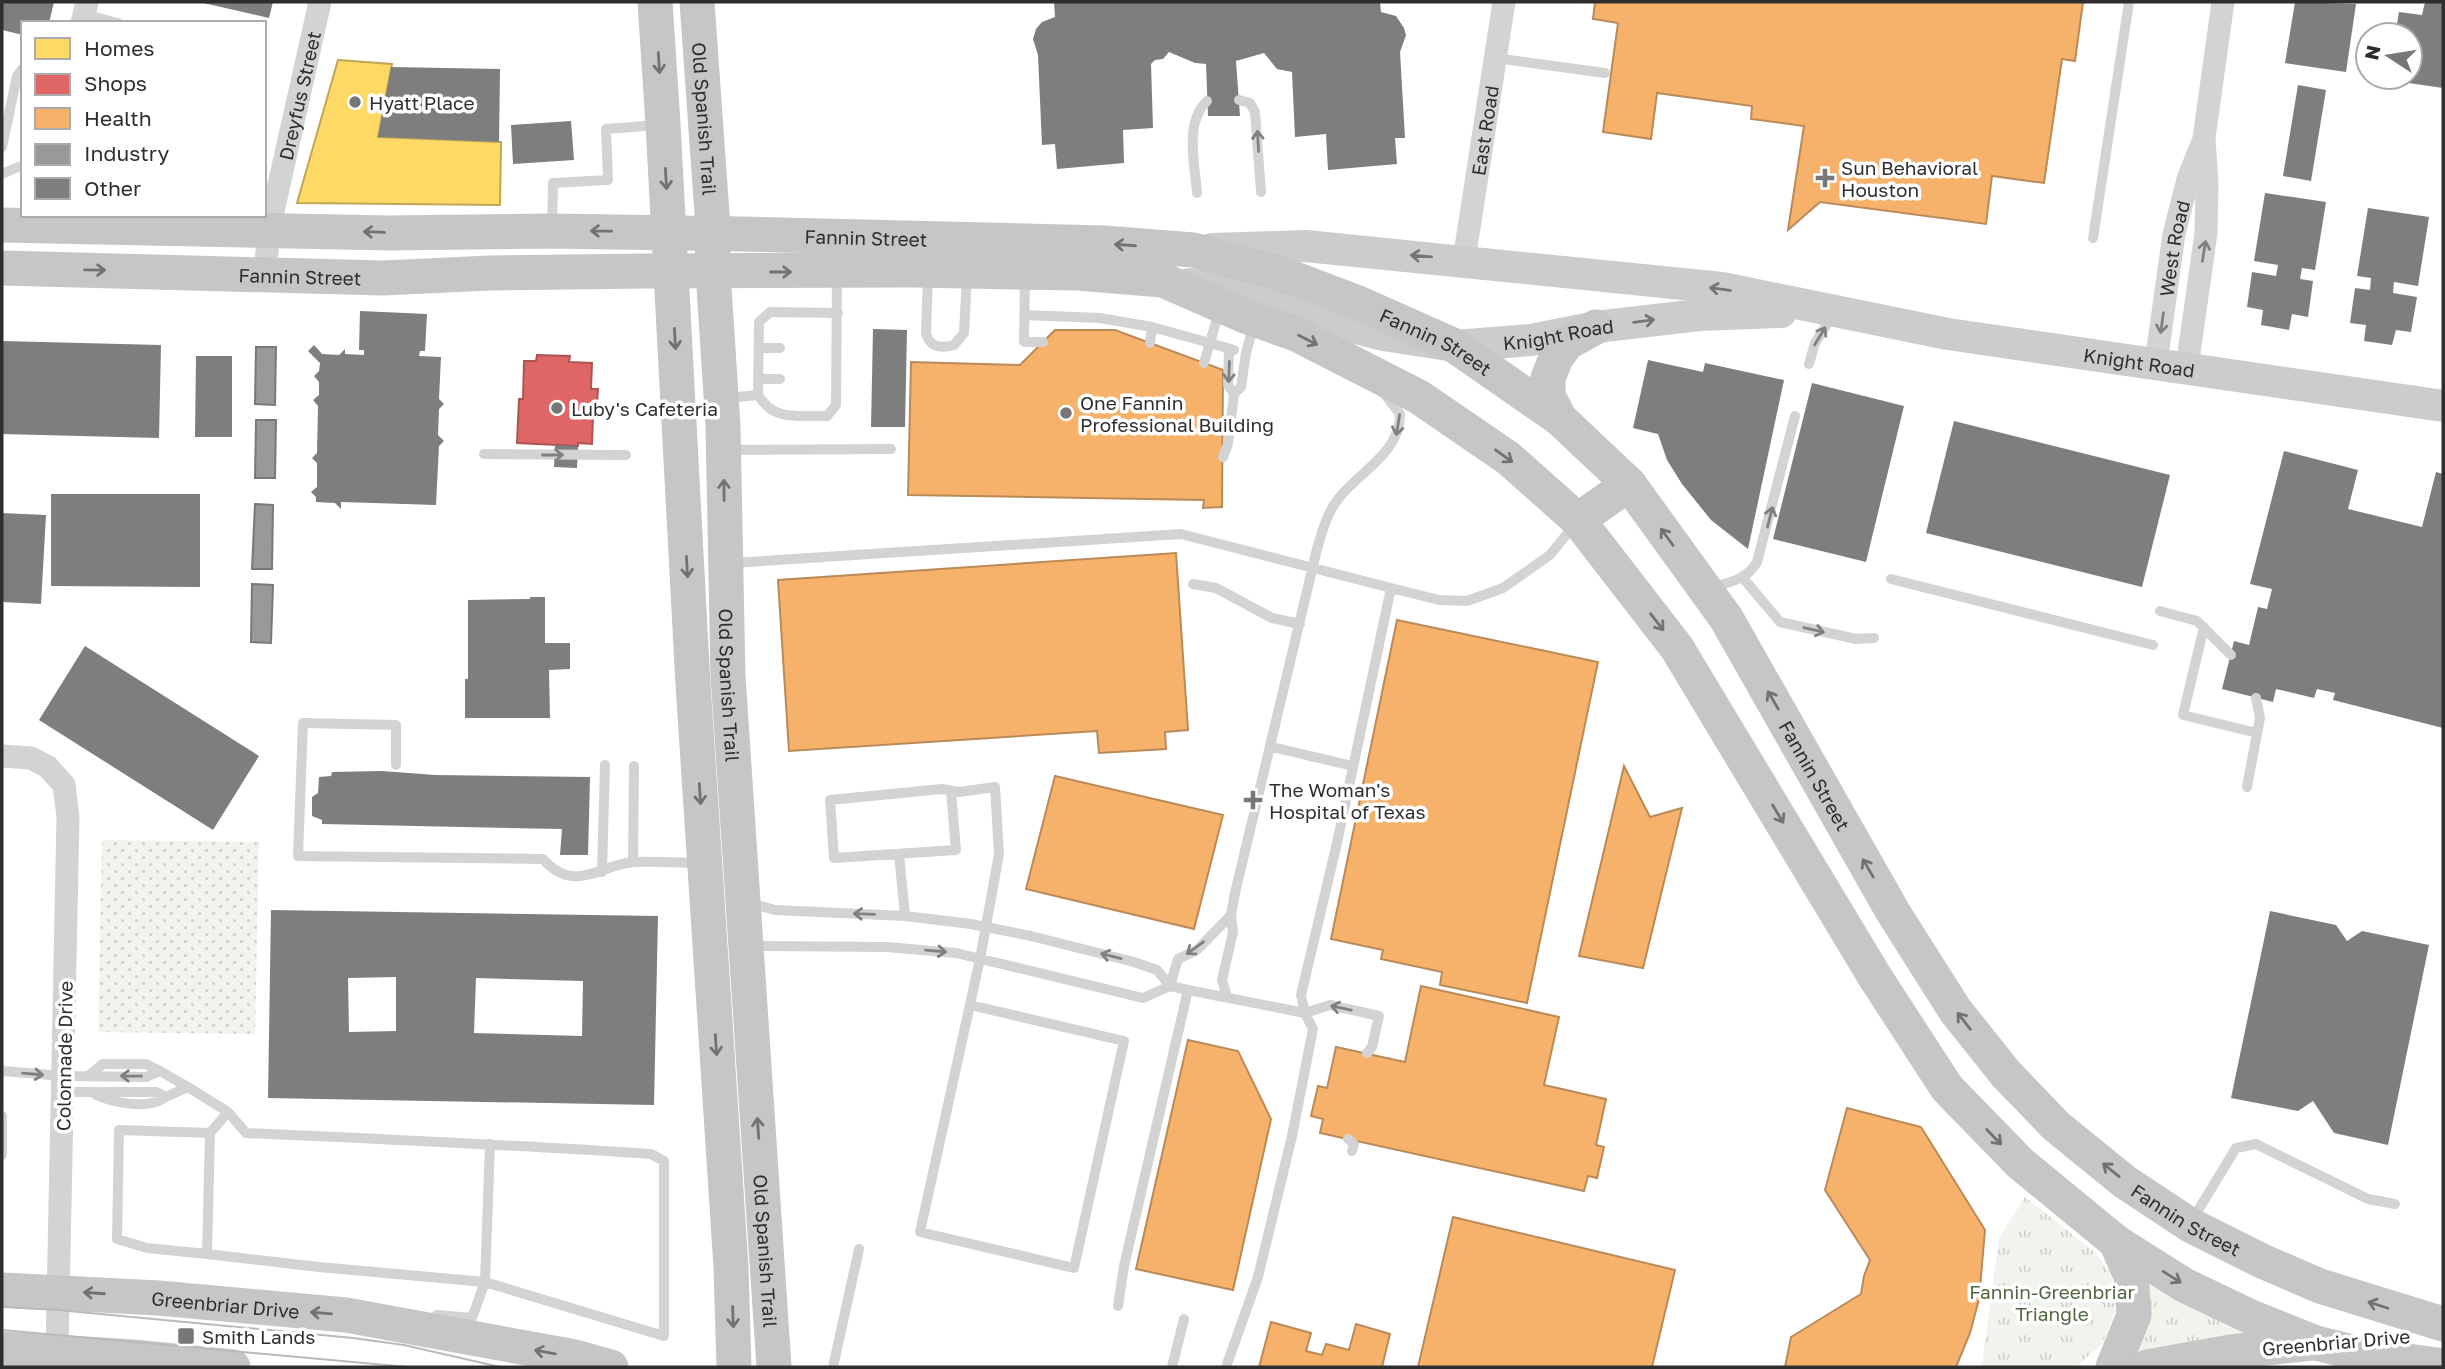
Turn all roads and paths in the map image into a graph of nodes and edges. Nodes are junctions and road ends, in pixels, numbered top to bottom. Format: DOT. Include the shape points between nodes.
graph roads {
  1 [pos="320,2"];
  2 [pos="654,2"];
  3 [pos="697,2"];
  4 [pos="1504,2"];
  5 [pos="2129,2"];
  6 [pos="2223,2"];
  7 [pos="84,13"];
  8 [pos="111,21"];
  9 [pos="1495,58"];
  10 [pos="21,71"];
  11 [pos="1605,73"];
  12 [pos="1239,100"];
  13 [pos="1207,101"];
  14 [pos="663,124"];
  15 [pos="2204,138"];
  16 [pos="2,147"];
  17 [pos="21,167"];
  18 [pos="2,174"];
  19 [pos="1261,192"];
  20 [pos="1197,193"];
  21 [pos="37,220"];
  22 [pos="2,225"];
  23 [pos="269,229"];
  24 [pos="552,231"];
  25 [pos="669,233"];
  26 [pos="713,234"];
  27 [pos="2094,238"];
  28 [pos="1193,250"];
  29 [pos="1464,260"];
  30 [pos="1035,262"];
  31 [pos="14,268"];
  32 [pos="672,271"];
  33 [pos="928,271"];
  34 [pos="967,271"];
  35 [pos="713,272"];
  36 [pos="837,272"];
  37 [pos="265,274"];
  38 [pos="1163,280"];
  39 [pos="1220,305"];
  40 [pos="1835,310"];
  41 [pos="838,313"];
  42 [pos="1024,315"];
  43 [pos="1255,319"];
  44 [pos="1152,327"];
  45 [pos="1596,327"];
  46 [pos="1043,342"];
  47 [pos="1150,342"];
  48 [pos="1210,342"];
  49 [pos="1455,346"];
  50 [pos="759,348"];
  51 [pos="780,348"];
  52 [pos="823,348"];
  53 [pos="837,349"];
  54 [pos="1229,349"];
  55 [pos="1246,353"];
  56 [pos="1204,363"];
  57 [pos="1809,363"];
  58 [pos="2156,363"];
  59 [pos="2187,367"];
  60 [pos="1364,369"];
  61 [pos="759,379"];
  62 [pos="780,379"];
  63 [pos="823,379"];
  64 [pos="836,379"];
  65 [pos="1234,394"];
  66 [pos="758,396"];
  67 [pos="721,399"];
  68 [pos="2443,406"];
  69 [pos="1795,416"];
  70 [pos="1560,419"];
  71 [pos="891,449"];
  72 [pos="723,450"];
  73 [pos="484,454"];
  74 [pos="626,455"];
  75 [pos="1223,457"];
  76 [pos="1629,484"];
  77 [pos="1578,520"];
  78 [pos="726,564"];
  79 [pos="1313,569"];
  80 [pos="1743,578"];
  81 [pos="1891,579"];
  82 [pos="1193,584"];
  83 [pos="1391,588"];
  84 [pos="1705,590"];
  85 [pos="2160,611"];
  86 [pos="1300,624"];
  87 [pos="2204,627"];
  88 [pos="1874,638"];
  89 [pos="2152,645"];
  90 [pos="2231,655"];
  91 [pos="729,680"];
  92 [pos="693,684"];
  93 [pos="2256,698"];
  94 [pos="2258,733"];
  95 [pos="1272,747"];
  96 [pos="2,757"];
  97 [pos="396,765"];
  98 [pos="605,765"];
  99 [pos="634,766"];
  100 [pos="1353,766"];
  101 [pos="2246,787"];
  102 [pos="951,791"];
  103 [pos="899,854"];
  104 [pos="633,862"];
  105 [pos="704,863"];
  106 [pos="602,872"];
  107 [pos="743,901"];
  108 [pos="1231,915"];
  109 [pos="905,916"];
  110 [pos="986,927"];
  111 [pos="746,947"];
  112 [pos="980,959"];
  113 [pos="1170,986"];
  114 [pos="1188,990"];
  115 [pos="1227,998"];
  116 [pos="970,1005"];
  117 [pos="750,1007"];
  118 [pos="713,1008"];
  119 [pos="1304,1013"];
  120 [pos="1371,1052"];
  121 [pos="2,1071"];
  122 [pos="63,1084"];
  123 [pos="188,1087"];
  124 [pos="228,1112"];
  125 [pos="2,1116"];
  126 [pos="210,1133"];
  127 [pos="490,1144"];
  128 [pos="2,1155"];
  129 [pos="2395,1204"];
  130 [pos="2190,1225"];
  131 [pos="765,1228"];
  132 [pos="729,1232"];
  133 [pos="2116,1242"];
  134 [pos="859,1249"];
  135 [pos="207,1254"];
  136 [pos="485,1282"];
  137 [pos="2,1290"];
  138 [pos="59,1291"];
  139 [pos="1118,1306"];
  140 [pos="1184,1319"];
  141 [pos="2443,1324"];
  142 [pos="413,1327"];
  143 [pos="2443,1335"];
  144 [pos="2316,1343"];
  145 [pos="2,1349"];
  146 [pos="57,1351"];
  147 [pos="2443,1366"];
  148 [pos="233,1367"];
  149 [pos="611,1367"];
  150 [pos="734,1367"];
  151 [pos="774,1367"];
  152 [pos="833,1367"];
  153 [pos="1171,1367"];
  154 [pos="1226,1367"];
  155 [pos="2113,1367"];
  156 [pos="2147,1367"];
  1 -- 23 [label="street, Dreyfus Street"];
  2 -- 14 [label="main road, Old Spanish Trail, one-way"];
  3 -- 26 [label="main road, Old Spanish Trail"];
  4 -- 9 [label="street, East Road"];
  5 -- 27 [label="lane"];
  6 -- 15 [label="street, West Road"];
  7 -- 8 [label="lane"];
  9 -- 11 [label="lane"];
  9 -- 29 [label="street, East Road"];
  10 -- 16 [label="lane"];
  19 -- 12 [label="lane, one-way" via="1255,112 1250,103"];
  13 -- 20 [label="lane" via="1199,109 1193,133"];
  14 -- 24 [label="lane" via="606,129 608,180 553,183"];
  14 -- 25 [label="main road, Old Spanish Trail, one-way"];
  15 -- 58 [label="street, West Road, one-way" via="2180,206"];
  59 -- 15 [label="street, West Road, one-way" via="2206,233"];
  17 -- 18 [label="lane"];
  21 -- 22 [label="main road, Fannin Street"];
  21 -- 23 [label="main road, Fannin Street"];
  21 -- 31 [label="street"];
  24 -- 23 [label="main road, Fannin Street, one-way"];
  23 -- 37 [label="street, Dreyfus Street"];
  25 -- 24 [label="main road, Fannin Street, one-way"];
  25 -- 26 [label="main road, Fannin Street"];
  25 -- 32 [label="main road, Old Spanish Trail"];
  26 -- 30 [label="main road, Fannin Street"];
  26 -- 35 [label="main road, Old Spanish Trail"];
  29 -- 28 [label="street, Knight Road, one-way" via="1306,246"];
  28 -- 30 [label="main road, Fannin Street, one-way" via="1104,243"];
  28 -- 49 [label="main road, Fannin Street" via="1356,302"];
  40 -- 29 [label="street, Knight Road, one-way" via="1722,288"];
  30 -- 34 [label="main road, Fannin Street"];
  30 -- 38 [label="main road, Fannin Street" via="1078,273"];
  30 -- 42 [label="lane"];
  31 -- 37 [label="main road, Fannin Street, one-way"];
  32 -- 35 [label="main road, Fannin Street"];
  32 -- 37 [label="main road, Fannin Street" via="383,278"];
  32 -- 92 [label="main road, Old Spanish Trail, one-way"];
  33 -- 34 [label="main road, Fannin Street"];
  33 -- 34 [label="lane" via="927,340 948,347 964,333"];
  33 -- 36 [label="main road, Fannin Street"];
  35 -- 36 [label="main road, Fannin Street, one-way"];
  35 -- 67 [label="main road, Old Spanish Trail"];
  36 -- 41 [label="lane"];
  38 -- 39 [label="main road, Fannin Street"];
  38 -- 49 [label="street, Knight Road" via="1254,295 1383,335"];
  39 -- 43 [label="main road, Fannin Street"];
  39 -- 48 [label="lane"];
  45 -- 40 [label="street, Knight Road, one-way" via="1699,316"];
  57 -- 40 [label="lane, one-way"];
  40 -- 58 [label="street, Knight Road" via="1948,334"];
  41 -- 50 [label="lane" via="770,313 759,322"];
  41 -- 53 [label="lane"];
  42 -- 44 [label="lane" via="1100,318"];
  42 -- 46 [label="lane" via="1024,342"];
  43 -- 55 [label="lane"];
  43 -- 60 [label="main road, Fannin Street, one-way"];
  44 -- 47 [label="lane"];
  44 -- 48 [label="lane"];
  45 -- 49 [label="street, Knight Road" via="1531,340"];
  45 -- 70 [label="main road" via="1567,343 1556,358 1548,379 1548,396"];
  48 -- 54 [label="lane"];
  48 -- 56 [label="lane"];
  49 -- 70 [label="main road, Fannin Street"];
  50 -- 51 [label="lane"];
  50 -- 61 [label="lane"];
  52 -- 53 [label="lane"];
  53 -- 64 [label="lane"];
  54 -- 55 [label="lane"];
  54 -- 65 [label="lane, one-way" via="1228,384"];
  55 -- 65 [label="lane" via="1241,387"];
  58 -- 59 [label="street, Knight Road"];
  59 -- 68 [label="street, Knight Road"];
  60 -- 77 [label="main road, Fannin Street, one-way" via="1419,397 1508,458"];
  60 -- 79 [label="lane, one-way" via="1400,414 1400,421 1394,442 1337,500 1323,527"];
  61 -- 62 [label="lane"];
  61 -- 66 [label="lane"];
  63 -- 64 [label="lane"];
  64 -- 66 [label="lane" via="836,405 827,416 778,415"];
  65 -- 75 [label="lane"];
  66 -- 67 [label="lane"];
  67 -- 72 [label="main road, Old Spanish Trail"];
  80 -- 69 [label="lane, one-way" via="1762,550"];
  70 -- 76 [label="main road, Fannin Street"];
  71 -- 72 [label="lane"];
  78 -- 72 [label="main road, Old Spanish Trail, one-way"];
  73 -- 74 [label="lane, one-way"];
  76 -- 77 [label="main road"];
  84 -- 76 [label="main road, Fannin Street, one-way"];
  77 -- 83 [label="lane" via="1550,555 1491,593 1467,601 1438,600"];
  77 -- 133 [label="main road, Fannin Street, one-way" via="1677,648 1947,1088 2020,1163"];
  78 -- 79 [label="lane" via="1181,534"];
  78 -- 91 [label="main road, Old Spanish Trail"];
  79 -- 83 [label="lane"];
  79 -- 86 [label="lane"];
  80 -- 84 [label="lane"];
  80 -- 88 [label="lane, one-way" via="1780,622 1856,639"];
  81 -- 89 [label="lane"];
  82 -- 86 [label="lane" via="1216,588 1272,618"];
  83 -- 100 [label="lane"];
  130 -- 84 [label="main road, Fannin Street, one-way" via="2125,1182 2056,1126 2006,1074 1955,1010 1893,912 1726,618"];
  85 -- 87 [label="lane"];
  86 -- 95 [label="lane"];
  87 -- 90 [label="lane"];
  87 -- 94 [label="lane" via="2183,715"];
  91 -- 92 [label="main road"];
  91 -- 107 [label="main road, Old Spanish Trail"];
  92 -- 105 [label="main road, Old Spanish Trail, one-way"];
  93 -- 94 [label="lane"];
  94 -- 101 [label="lane"];
  95 -- 100 [label="lane"];
  95 -- 108 [label="lane"];
  96 -- 122 [label="street, Colonnade Drive" via="32,758 64,785 68,817"];
  97 -- 106 [label="lane" via="396,725 303,723 298,856 543,859 567,874"];
  98 -- 106 [label="lane"];
  99 -- 104 [label="lane"];
  100 -- 119 [label="lane" via="1301,995"];
  102 -- 103 [label="lane" via="956,850"];
  102 -- 103 [label="lane" via="830,800 834,858"];
  102 -- 110 [label="lane" via="995,786 999,854"];
  103 -- 109 [label="lane"];
  104 -- 105 [label="lane"];
  104 -- 106 [label="lane"];
  105 -- 111 [label="main road" via="724,888 728,924"];
  105 -- 118 [label="main road, Old Spanish Trail"];
  109 -- 107 [label="lane, one-way" via="775,910"];
  107 -- 111 [label="main road, Old Spanish Trail"];
  108 -- 113 [label="lane, one-way" via="1197,950 1178,959"];
  108 -- 115 [label="lane" via="1233,932 1222,980"];
  109 -- 110 [label="lane"];
  110 -- 112 [label="lane"];
  113 -- 110 [label="lane, one-way" via="1157,970 1146,966"];
  111 -- 112 [label="lane, one-way" via="887,947"];
  111 -- 117 [label="main road, Old Spanish Trail"];
  112 -- 113 [label="lane" via="1143,998"];
  112 -- 116 [label="lane"];
  113 -- 114 [label="lane"];
  114 -- 115 [label="lane"];
  114 -- 139 [label="lane"];
  115 -- 119 [label="lane"];
  116 -- 116 [label="lane" via="920,1232 1073,1268 1124,1041"];
  117 -- 118 [label="main road"];
  131 -- 117 [label="main road, Old Spanish Trail, one-way"];
  118 -- 132 [label="main road, Old Spanish Trail, one-way"];
  120 -- 119 [label="lane, one-way" via="1379,1016 1330,1005"];
  119 -- 154 [label="lane" via="1312,1029 1292,1136 1258,1277"];
  121 -- 122 [label="lane, one-way"];
  122 -- 123 [label="lane" via="87,1092 156,1092 166,1097"];
  123 -- 122 [label="lane, one-way" via="160,1070 146,1077 88,1076"];
  122 -- 138 [label="street, Colonnade Drive"];
  123 -- 124 [label="lane"];
  124 -- 126 [label="lane"];
  124 -- 127 [label="lane" via="246,1133"];
  125 -- 128 [label="lane"];
  126 -- 135 [label="lane"];
  126 -- 135 [label="lane" via="119,1129 117,1239 147,1248"];
  127 -- 136 [label="lane"];
  127 -- 136 [label="lane" via="651,1154 664,1161 664,1336"];
  129 -- 130 [label="lane" via="2368,1199 2256,1144 2236,1148"];
  141 -- 130 [label="main road, Fannin Street, one-way" via="2320,1286"];
  131 -- 132 [label="main road"];
  131 -- 151 [label="main road, Old Spanish Trail"];
  132 -- 150 [label="main road, Old Spanish Trail, one-way"];
  133 -- 144 [label="main road, Fannin Street, one-way" via="2184,1285"];
  133 -- 155 [label="main road" via="2132,1276 2134,1315"];
  134 -- 152 [label="lane"];
  135 -- 136 [label="lane"];
  136 -- 142 [label="lane" via="472,1318 433,1315"];
  137 -- 138 [label="main road, Greenbriar Drive"];
  142 -- 138 [label="main road, Greenbriar Drive, one-way" via="346,1315"];
  138 -- 146 [label="street, Colonnade Drive"];
  140 -- 153 [label="lane"];
  149 -- 142 [label="main road, Greenbriar Drive, one-way"];
  143 -- 144 [label="main road, Greenbriar Drive"];
  144 -- 147 [label="main road, Fannin Street"];
  144 -- 156 [label="main road, Greenbriar Drive"];
  145 -- 146 [label="main road"];
  146 -- 148 [label="main road"];
}
